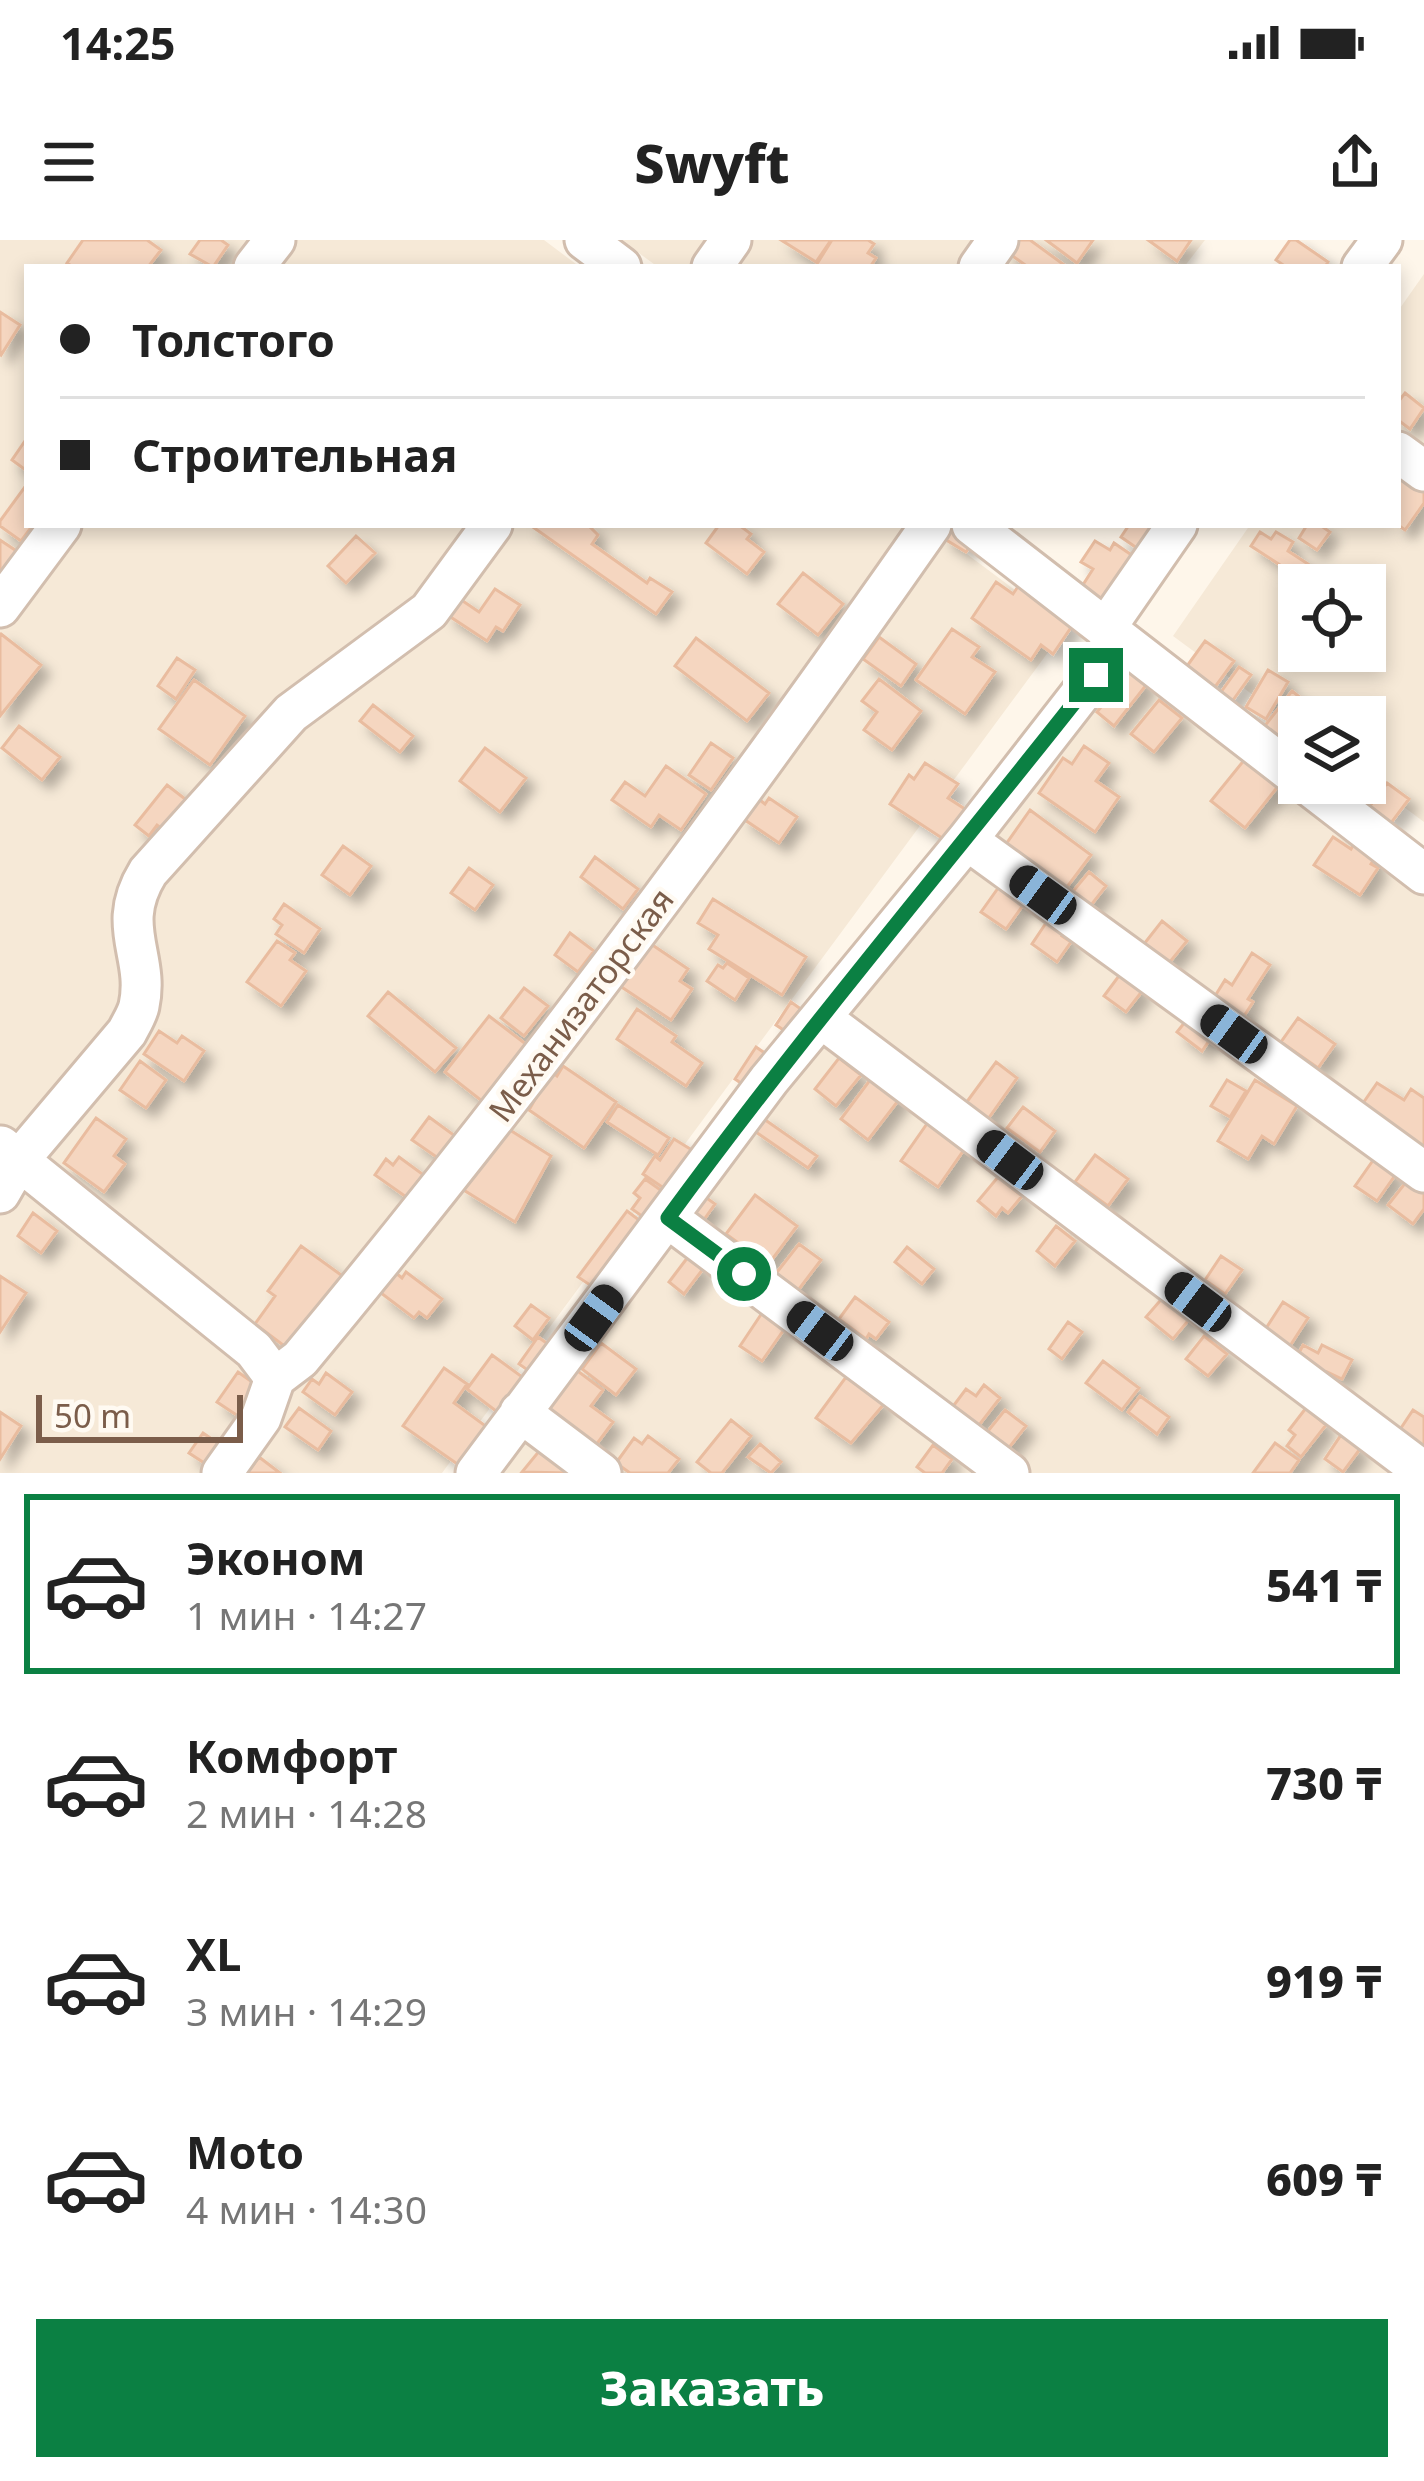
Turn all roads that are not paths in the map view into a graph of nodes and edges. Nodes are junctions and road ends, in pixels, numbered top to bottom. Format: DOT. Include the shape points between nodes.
graph roads {
  1 [pos="585,240"];
  2 [pos="617,264"];
  3 [pos="59,528"];
  4 [pos="490,528"];
  5 [pos="929,528"];
  6 [pos="976,528"];
  7 [pos="1175,528"];
  8 [pos="0,607"];
  9 [pos="1113,635"];
  10 [pos="1278,762"];
  11 [pos="1333,804"];
  12 [pos="967,840"];
  13 [pos="1424,874"];
  14 [pos="821,1018"];
  15 [pos="6,1166"];
  16 [pos="1424,1172"];
  17 [pos="668,1218"];
  18 [pos="275,1378"];
  19 [pos="520,1412"];
  20 [pos="1424,1472"];
  21 [pos="222,1473"];
  22 [pos="476,1473"];
  23 [pos="601,1473"];
  24 [pos="1009,1473"];
  1 -- 2 [label="street"];
  3 -- 8 [label="street"];
  4 -- 15 [label="street" via="429,611 291,712 148,872 131,931 140,986 127,1033"];
  5 -- 18 [label="street, Механизаторская" via="441,1190 300,1359"];
  6 -- 9 [label="street"];
  7 -- 9 [label="street"];
  9 -- 10 [label="street"];
  9 -- 12 [label="street"];
  11 -- 13 [label="street"];
  12 -- 14 [label="street"];
  12 -- 16 [label="street"];
  14 -- 17 [label="street"];
  14 -- 20 [label="street"];
  15 -- 18 [label="street" via="254,1350"];
  17 -- 19 [label="street"];
  17 -- 24 [label="street"];
  18 -- 21 [label="street, Механизаторская" via="261,1418"];
  19 -- 22 [label="street"];
  19 -- 23 [label="street"];
}
